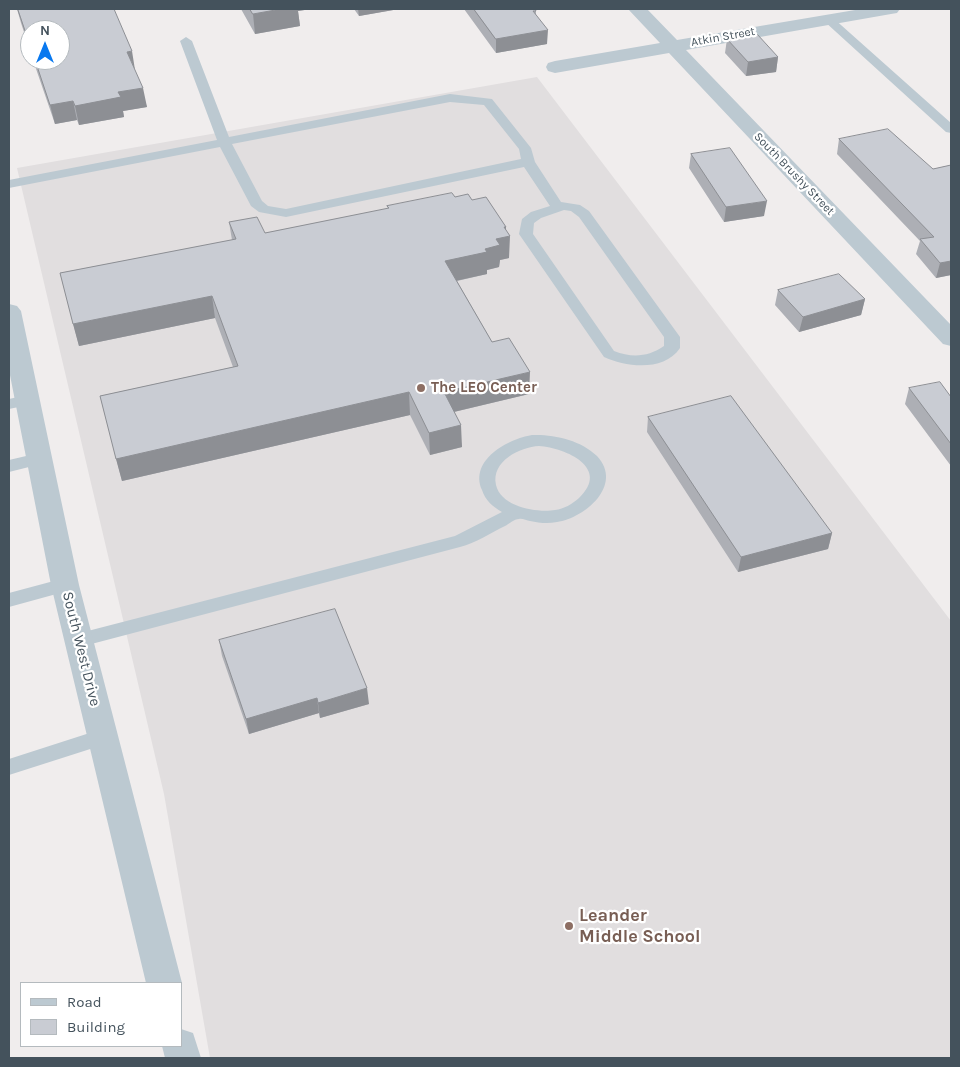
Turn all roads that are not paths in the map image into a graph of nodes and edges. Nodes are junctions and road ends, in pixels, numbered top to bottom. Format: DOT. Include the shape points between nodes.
graph roads {
  1 [pos="637,9"];
  2 [pos="891,9"];
  3 [pos="828,20"];
  4 [pos="186,41"];
  5 [pos="670,46"];
  6 [pos="556,67"];
  7 [pos="951,129"];
  8 [pos="225,143"];
  9 [pos="528,162"];
  10 [pos="9,184"];
  11 [pos="557,207"];
  12 [pos="9,311"];
  13 [pos="951,339"];
  14 [pos="12,348"];
  15 [pos="18,402"];
  16 [pos="39,459"];
  17 [pos="9,466"];
  18 [pos="517,512"];
  19 [pos="65,585"];
  20 [pos="9,600"];
  21 [pos="80,640"];
  22 [pos="102,737"];
  23 [pos="9,767"];
  24 [pos="164,982"];
  1 -- 5 [label="street, South Brushy Street"];
  2 -- 3 [label="street, Atkin Street"];
  3 -- 5 [label="street, Atkin Street"];
  3 -- 7 [label="lane"];
  4 -- 8 [label="lane"];
  5 -- 6 [label="street, Atkin Street"];
  5 -- 13 [label="street, South Brushy Street"];
  8 -- 9 [label="lane" via="450,98 476,99 488,102 524,148"];
  8 -- 9 [label="lane" via="256,203 264,209 286,213"];
  8 -- 10 [label="lane"];
  9 -- 11 [label="lane"];
  11 -- 11 [label="lane" via="536,214 527,222 526,234 609,354 621,360 661,357 672,348 672,337 584,214 575,208"];
  12 -- 14 [label="street, South West Drive"];
  14 -- 15 [label="street, South West Drive"];
  15 -- 16 [label="street, South West Drive"];
  16 -- 17 [label="lane"];
  16 -- 19 [label="street, South West Drive"];
  18 -- 18 [label="lane" via="538,517 561,516 580,508 596,489 595,467 584,454 554,442 526,442 507,449 494,460 488,474 490,489 500,502"];
  18 -- 21 [label="lane" via="460,541"];
  19 -- 20 [label="lane"];
  19 -- 21 [label="street, South West Drive"];
  21 -- 22 [label="street, South West Drive"];
  22 -- 23 [label="lane"];
  22 -- 24 [label="street, South West Drive"];
}
